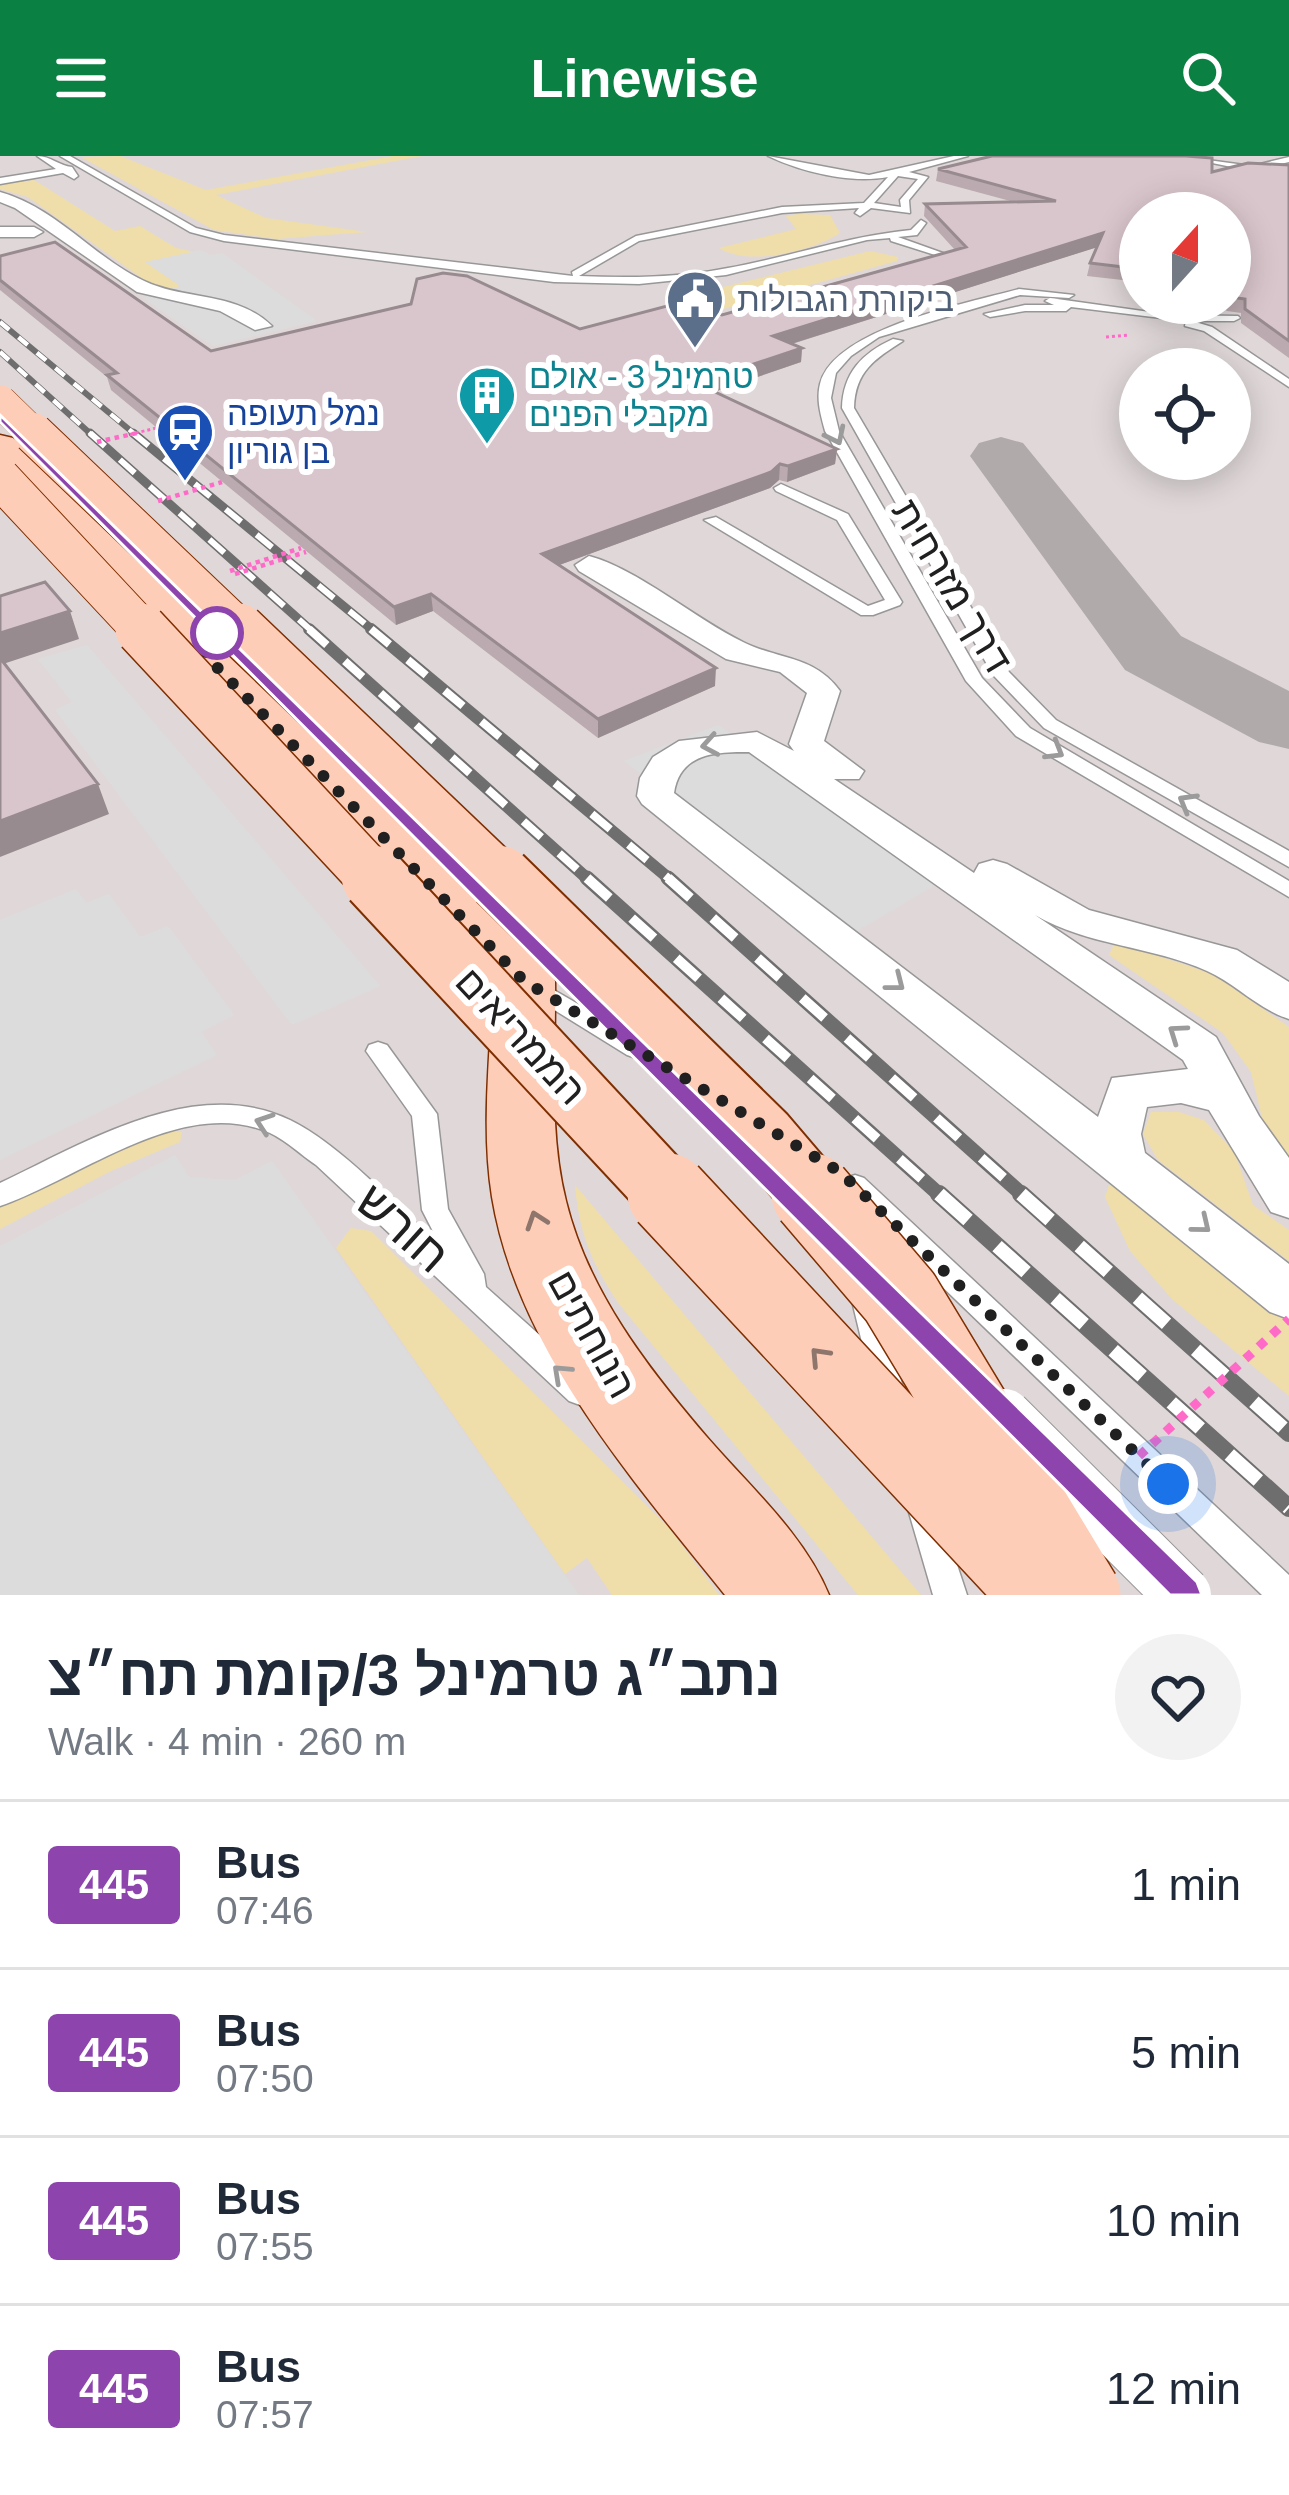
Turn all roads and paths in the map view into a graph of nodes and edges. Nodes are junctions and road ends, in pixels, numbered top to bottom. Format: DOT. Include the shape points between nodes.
graph roads {
  1 [pos="41,156"];
  2 [pos="64,156"];
  3 [pos="772,156"];
  4 [pos="931,156"];
  5 [pos="964,156"];
  6 [pos="1182,156"];
  7 [pos="1225,156"];
  8 [pos="1289,159"];
  9 [pos="799,161"];
  10 [pos="82,166"];
  11 [pos="897,168"];
  12 [pos="1264,168"];
  13 [pos="64,170"];
  14 [pos="0,181"];
  15 [pos="875,182"];
  16 [pos="849,189"];
  17 [pos="0,197"];
  18 [pos="0,209"];
  19 [pos="861,210"];
  20 [pos="907,211"];
  21 [pos="843,217"];
  22 [pos="929,230"];
  23 [pos="0,232"];
  24 [pos="34,232"];
  25 [pos="889,237"];
  26 [pos="871,239"];
  27 [pos="58,248"];
  28 [pos="901,251"];
  29 [pos="805,252"];
  30 [pos="941,259"];
  31 [pos="768,270"];
  32 [pos="575,274"];
  33 [pos="1007,277"];
  34 [pos="978,290"];
  35 [pos="1027,290"];
  36 [pos="1119,303"];
  37 [pos="1100,310"];
  38 [pos="1119,312"];
  39 [pos="946,313"];
  40 [pos="1184,324"];
  41 [pos="1229,324"];
  42 [pos="262,326"];
  43 [pos="891,343"];
  44 [pos="1289,384"];
  45 [pos="0,391"];
  46 [pos="0,401"];
  47 [pos="0,419"];
  48 [pos="0,446"];
  49 [pos="0,478"];
  50 [pos="781,488"];
  51 [pos="904,504"];
  52 [pos="875,507"];
  53 [pos="843,518"];
  54 [pos="711,520"];
  55 [pos="589,565"];
  56 [pos="1289,860"];
  57 [pos="1289,890"];
  58 [pos="524,981"];
  59 [pos="1289,1004"];
  60 [pos="378,1051"];
  61 [pos="1225,1096"];
  62 [pos="1123,1162"];
  63 [pos="830,1166"];
  64 [pos="0,1195"];
  65 [pos="1289,1197"];
  66 [pos="1289,1295"];
  67 [pos="487,1304"];
  68 [pos="1289,1319"];
  69 [pos="1139,1456"];
  70 [pos="738,1539"];
  71 [pos="783,1595"];
  72 [pos="950,1595"];
  73 [pos="1042,1595"];
  74 [pos="1079,1595"];
  75 [pos="1183,1595"];
  76 [pos="1286,1595"];
  1 -- 13 [label="lane"];
  2 -- 10 [label="lane"];
  3 -- 9 [label="lane"];
  4 -- 11 [label="lane"];
  5 -- 11 [label="lane"];
  6 -- 12 [label="lane"];
  7 -- 12 [label="lane"];
  8 -- 12 [label="lane"];
  9 -- 11 [label="lane"];
  9 -- 15 [label="lane"];
  9 -- 16 [label="lane"];
  10 -- 13 [label="lane"];
  10 -- 29 [label="lane" via="193,230 224,238 507,274 691,278"];
  11 -- 15 [label="lane"];
  11 -- 20 [label="lane" via="924,177 904,200"];
  13 -- 14 [label="lane"];
  13 -- 31 [label="lane" via="174,233 225,245 568,289 688,285"];
  15 -- 19 [label="lane"];
  15 -- 20 [label="lane"];
  15 -- 21 [label="lane"];
  17 -- 42 [label="street" via="145,288 227,306"];
  18 -- 24 [label="street"];
  19 -- 20 [label="lane"];
  19 -- 21 [label="lane"];
  19 -- 25 [label="lane"];
  20 -- 22 [label="lane"];
  21 -- 26 [label="lane"];
  21 -- 29 [label="lane" via="836,241"];
  21 -- 32 [label="lane" via="782,209 636,239"];
  22 -- 25 [label="lane"];
  22 -- 30 [label="lane"];
  23 -- 24 [label="street"];
  24 -- 27 [label="street"];
  25 -- 26 [label="lane"];
  25 -- 30 [label="lane"];
  26 -- 28 [label="lane"];
  26 -- 29 [label="lane"];
  26 -- 31 [label="lane"];
  28 -- 30 [label="lane"];
  28 -- 31 [label="lane" via="863,248"];
  33 -- 35 [label="lane"];
  34 -- 39 [label="lane"];
  35 -- 36 [label="lane"];
  35 -- 37 [label="lane"];
  35 -- 39 [label="lane"];
  35 -- 39 [label="lane" via="992,282 978,302"];
  35 -- 43 [label="lane"];
  37 -- 38 [label="lane"];
  37 -- 43 [label="lane" via="1004,310"];
  39 -- 52 [label="lane, one-way" via="875,335 829,374 823,391 832,431"];
  40 -- 44 [label="lane" via="1208,329"];
  41 -- 44 [label="lane"];
  43 -- 51 [label="lane, דרך מזרחית" via="860,365 847,385 848,408"];
  45 -- 63 [label="street"];
  46 -- 74 [label="street, bridge" via="763,1136 900,1297"];
  47 -- 75 [label="street, bridge"];
  48 -- 58 [label="street"];
  73 -- 49 [label="street, הממריאים, one-way, bridge"];
  50 -- 53 [label="lane"];
  51 -- 52 [label="lane"];
  56 -- 51 [label="lane, דרך מזרחית, one-way" via="1050,724 1002,676"];
  52 -- 53 [label="lane"];
  52 -- 57 [label="lane, one-way" via="994,706 1023,732"];
  53 -- 54 [label="lane" via="894,602 868,612"];
  55 -- 59 [label="street" via="737,652 791,665 824,691 806,744 1026,896 1076,920 1222,960"];
  58 -- 63 [label="lane"];
  70 -- 58 [label="street, הנוחתים, one-way" via="640,1419 563,1295 530,1203"];
  60 -- 67 [label="lane" via="424,1114 434,1210"];
  61 -- 62 [label="street" via="1181,1084 1128,1091 1117,1134"];
  61 -- 62 [label="street, one-way" via="1200,1049 757,742 706,744 664,764 656,796"];
  61 -- 65 [label="street"];
  62 -- 66 [label="street, one-way"];
  63 -- 69 [label="lane"];
  63 -- 72 [label="lane"];
  67 -- 64 [label="lane, חורש, one-way" via="325,1158 279,1126 248,1117 216,1113 145,1130"];
  70 -- 67 [label="lane, חורש, one-way"];
  68 -- 69 [label="path, bridge"];
  69 -- 76 [label="lane"];
  70 -- 71 [label="street, הנוחתים"];
}
